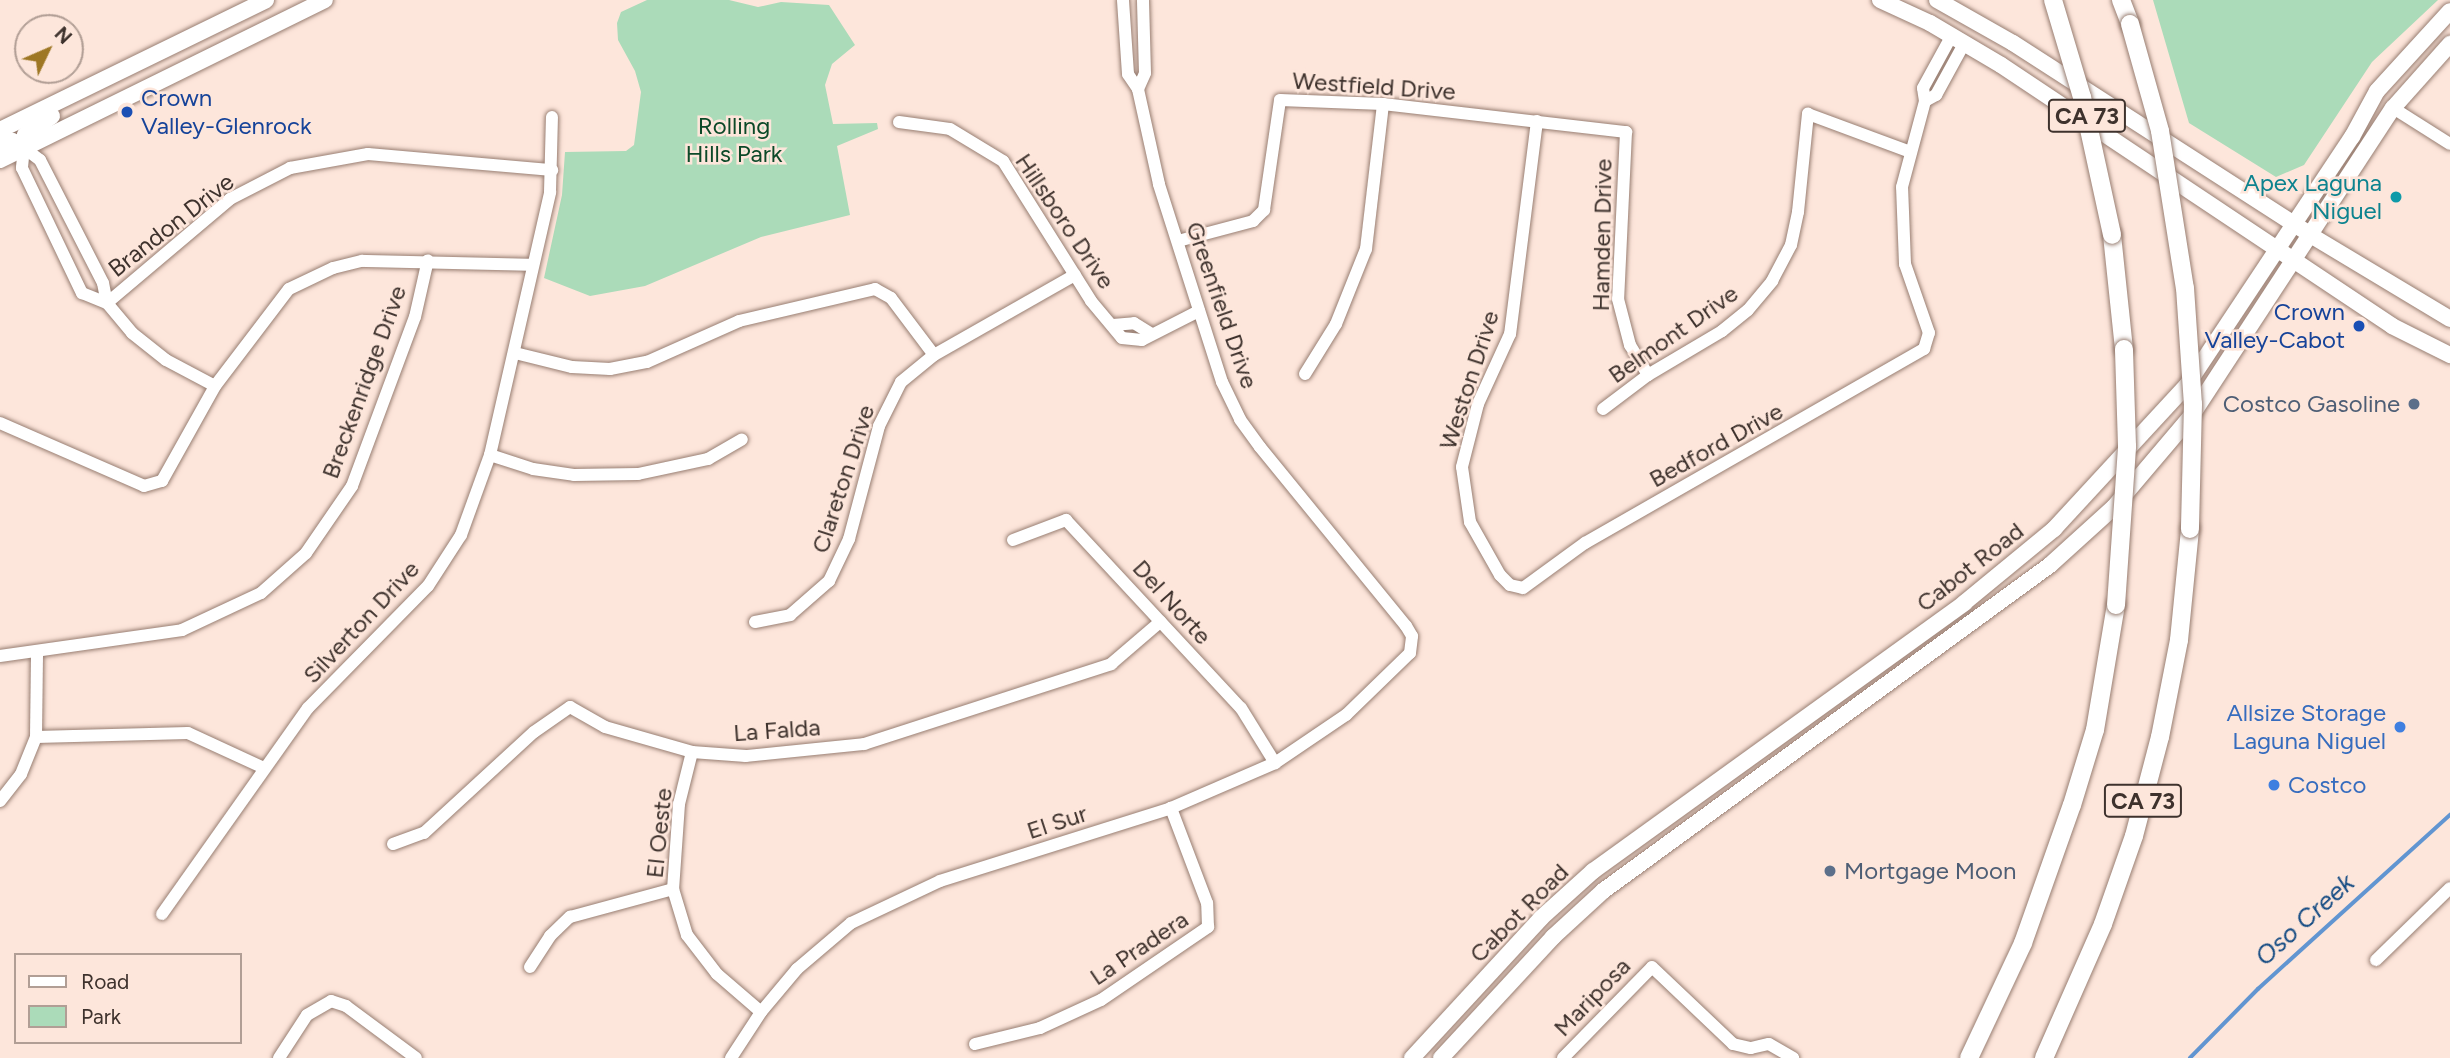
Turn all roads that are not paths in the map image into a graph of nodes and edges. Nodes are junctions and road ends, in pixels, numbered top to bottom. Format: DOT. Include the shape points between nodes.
graph roads {
  1 [pos="265,0"];
  2 [pos="325,0"];
  3 [pos="1123,0"];
  4 [pos="1143,0"];
  5 [pos="1880,0"];
  6 [pos="1937,0"];
  7 [pos="2053,0"];
  8 [pos="2121,0"];
  9 [pos="2450,11"];
  10 [pos="1958,39"];
  11 [pos="2450,44"];
  12 [pos="145,58"];
  13 [pos="1138,89"];
  14 [pos="1383,104"];
  15 [pos="2393,108"];
  16 [pos="552,117"];
  17 [pos="1536,121"];
  18 [pos="899,122"];
  19 [pos="0,131"];
  20 [pos="1626,132"];
  21 [pos="2450,144"];
  22 [pos="0,145"];
  23 [pos="24,148"];
  24 [pos="1910,152"];
  25 [pos="0,160"];
  26 [pos="552,170"];
  27 [pos="2295,225"];
  28 [pos="2312,236"];
  29 [pos="1178,241"];
  30 [pos="84,246"];
  31 [pos="2279,249"];
  32 [pos="63,257"];
  33 [pos="428,260"];
  34 [pos="2296,261"];
  35 [pos="533,265"];
  36 [pos="1075,275"];
  37 [pos="107,303"];
  38 [pos="1199,311"];
  39 [pos="2450,319"];
  40 [pos="515,354"];
  41 [pos="934,355"];
  42 [pos="2450,355"];
  43 [pos="1305,374"];
  44 [pos="1648,375"];
  45 [pos="215,386"];
  46 [pos="1603,409"];
  47 [pos="0,423"];
  48 [pos="742,439"];
  49 [pos="490,455"];
  50 [pos="1013,540"];
  51 [pos="1523,588"];
  52 [pos="755,622"];
  53 [pos="1160,622"];
  54 [pos="1413,645"];
  55 [pos="37,652"];
  56 [pos="0,656"];
  57 [pos="36,737"];
  58 [pos="692,752"];
  59 [pos="1275,763"];
  60 [pos="262,767"];
  61 [pos="0,801"];
  62 [pos="1171,808"];
  63 [pos="393,844"];
  64 [pos="2450,888"];
  65 [pos="673,889"];
  66 [pos="162,914"];
  67 [pos="2376,960"];
  68 [pos="530,967"];
  69 [pos="761,1012"];
  70 [pos="975,1044"];
  71 [pos="1418,1056"];
  72 [pos="279,1058"];
  73 [pos="416,1058"];
  74 [pos="731,1058"];
  75 [pos="1441,1058"];
  76 [pos="1563,1058"];
  77 [pos="1793,1058"];
  78 [pos="1969,1058"];
  79 [pos="2045,1058"];
  1 -- 12 [label="main road"];
  2 -- 23 [label="main road"];
  3 -- 13 [label="street, Greenfield Drive" via="1128,74"];
  4 -- 13 [label="street, Greenfield Drive" via="1145,73"];
  5 -- 10 [label="main road"];
  6 -- 27 [label="main road" via="2013,43"];
  7 -- 78 [label="highway, CA 73, bridge" via="2082,97 2112,235 2124,349 2127,446 2116,605 2095,730 2073,806 2023,943"];
  8 -- 79 [label="highway, CA 73, bridge" via="2160,131 2185,288 2193,404 2190,529 2179,640 2134,836 2093,949"];
  9 -- 27 [label="main road, Cabot Road" via="2377,91"];
  10 -- 24 [label="street" via="1923,88 1925,101"];
  10 -- 31 [label="main road"];
  11 -- 15 [label="main road, Cabot Road"];
  12 -- 19 [label="main road"];
  12 -- 23 [label="main road" via="141,72 35,125 25,135"];
  13 -- 29 [label="street, Greenfield Drive"];
  14 -- 17 [label="street, Westfield Drive"];
  14 -- 29 [label="street, Westfield Drive" via="1280,100 1264,210 1253,221"];
  14 -- 43 [label="street" via="1366,249 1336,324"];
  15 -- 21 [label="street"];
  15 -- 28 [label="main road, Cabot Road"];
  16 -- 26 [label="street, Silverton Drive"];
  17 -- 20 [label="street, Westfield Drive"];
  17 -- 51 [label="street, Weston Drive" via="1510,334 1474,415 1462,467 1470,522 1500,575 1510,585"];
  18 -- 36 [label="street, Hillsboro Drive" via="950,129 1003,162"];
  20 -- 44 [label="street, Hamden Drive" via="1618,299 1630,345"];
  22 -- 23 [label="main road" via="12,141"];
  23 -- 25 [label="main road"];
  23 -- 30 [label="street" via="40,160"];
  23 -- 32 [label="street" via="22,168"];
  24 -- 44 [label="street, Belmont Drive" via="1808,114 1798,212 1790,245 1773,281 1722,331"];
  24 -- 51 [label="street, Bedford Drive" via="1902,187 1905,264 1929,341 1916,357 1585,543"];
  26 -- 35 [label="street, Silverton Drive"];
  26 -- 37 [label="street, Brandon Drive" via="368,154 290,168 230,199"];
  27 -- 28 [label="main road"];
  27 -- 31 [label="main road, Cabot Road"];
  28 -- 34 [label="main road, Cabot Road"];
  28 -- 39 [label="main road"];
  29 -- 38 [label="street, Greenfield Drive"];
  30 -- 32 [label="street"];
  30 -- 37 [label="street" via="103,282"];
  31 -- 34 [label="main road"];
  31 -- 71 [label="main road, Cabot Road" via="2175,400 2054,529 1964,603 1593,871 1541,918"];
  32 -- 37 [label="street" via="82,293"];
  33 -- 35 [label="street"];
  33 -- 45 [label="street" via="362,261 333,268 289,289"];
  33 -- 55 [label="street, Breckenridge Drive" via="415,317 352,486 306,553 261,593 182,630"];
  34 -- 42 [label="main road" via="2392,326"];
  34 -- 75 [label="main road, Cabot Road" via="2184,425 2114,507 2073,546 1603,891 1553,937"];
  35 -- 40 [label="street, Silverton Drive"];
  36 -- 38 [label="street, Hillsboro Drive" via="1122,338 1132,341"];
  36 -- 41 [label="street, Clareton Drive"];
  37 -- 45 [label="street" via="132,333 166,360"];
  38 -- 54 [label="street, Greenfield Drive" via="1240,419 1406,626"];
  40 -- 41 [label="street" via="572,367 635,364 739,321 876,289 891,298"];
  40 -- 49 [label="street, Silverton Drive"];
  41 -- 52 [label="street, Clareton Drive" via="901,382 891,399 879,426 849,539 829,581 790,615"];
  44 -- 46 [label="street, Belmont Drive"];
  45 -- 47 [label="street" via="162,481 144,486"];
  48 -- 49 [label="street" via="708,459 638,474 574,475 533,469"];
  49 -- 60 [label="street, Silverton Drive" via="461,534 428,586 308,708"];
  50 -- 53 [label="street, Del Norte" via="1066,520"];
  53 -- 58 [label="street, La Falda" via="1111,664 864,744 746,756"];
  53 -- 59 [label="street, Del Norte" via="1241,708"];
  54 -- 59 [label="street, El Sur" via="1406,660 1346,715"];
  55 -- 56 [label="street, Breckenridge Drive"];
  55 -- 57 [label="street"];
  57 -- 60 [label="street" via="188,733"];
  57 -- 61 [label="street" via="21,774"];
  58 -- 63 [label="street, La Falda" via="605,727 570,707 534,732 424,833"];
  58 -- 65 [label="street, El Oeste" via="679,804"];
  59 -- 62 [label="street, El Sur"];
  60 -- 66 [label="street, Silverton Drive"];
  62 -- 69 [label="street, El Sur" via="940,881 850,923 797,969"];
  62 -- 70 [label="street, La Pradera" via="1207,903 1208,927 1084,1009 1040,1028"];
  64 -- 67 [label="street"];
  65 -- 68 [label="street" via="570,917 550,936"];
  65 -- 69 [label="street, El Oeste" via="687,935 717,974"];
  69 -- 74 [label="street, El Sur"];
  72 -- 73 [label="street" via="299,1024 324,1002 346,1006"];
  76 -- 77 [label="street, Mariposa" via="1652,967 1732,1044 1751,1048 1769,1044"];
}
